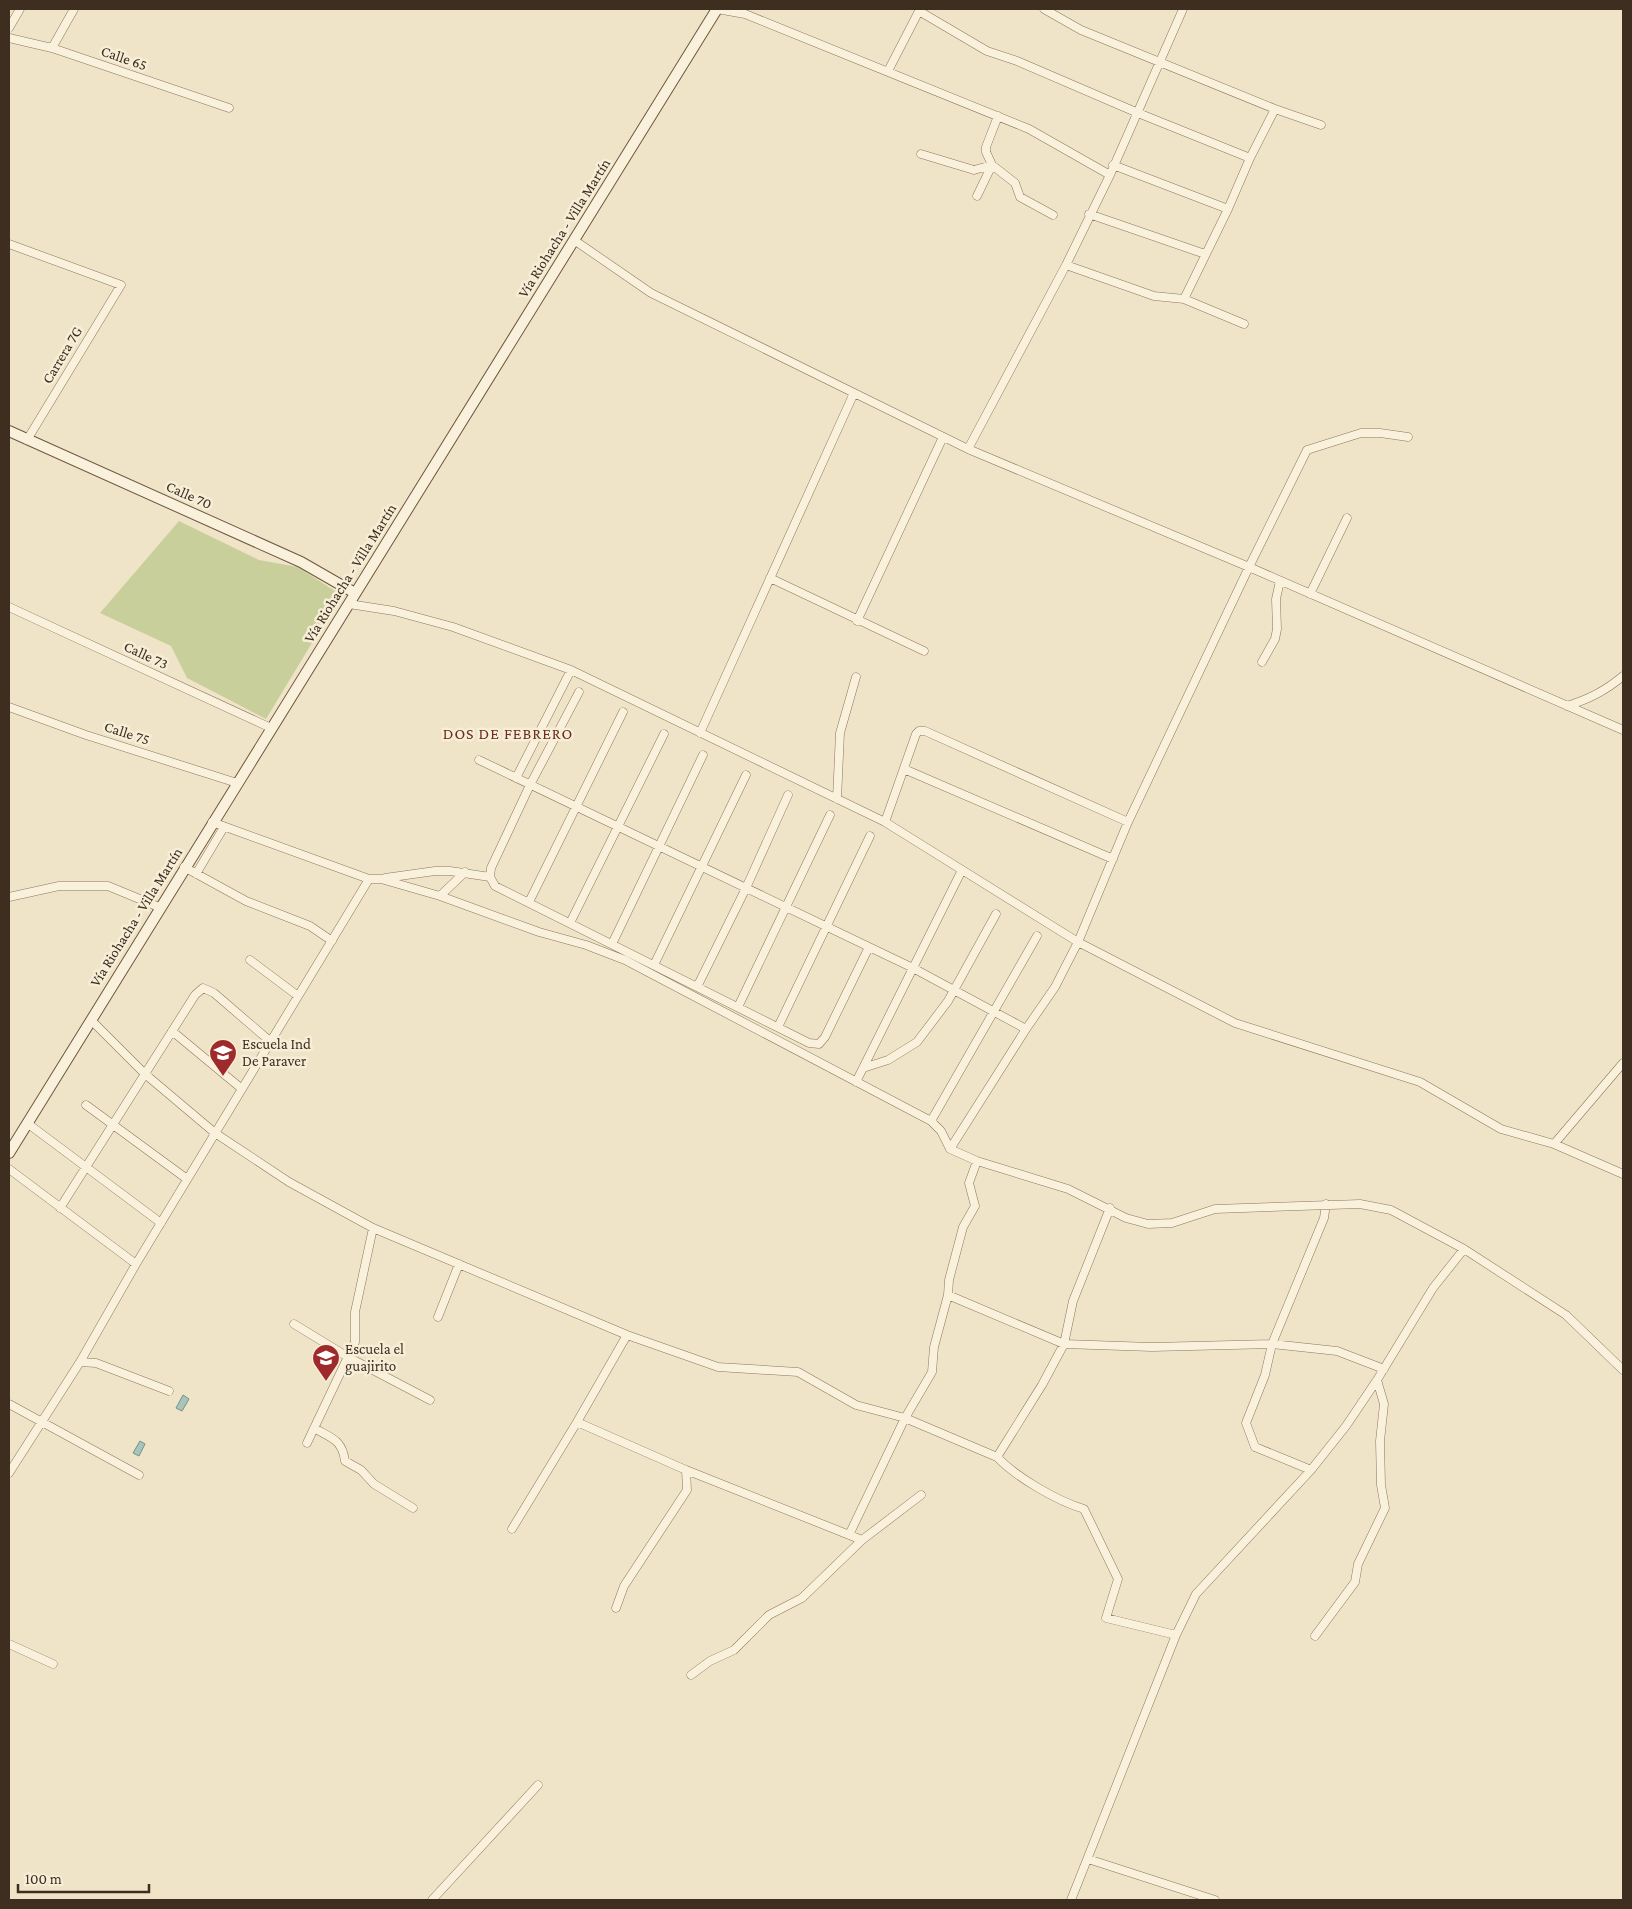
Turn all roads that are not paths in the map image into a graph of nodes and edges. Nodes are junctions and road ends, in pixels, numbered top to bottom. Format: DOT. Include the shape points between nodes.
graph roads {
  1 [pos="20,9"];
  2 [pos="74,9"];
  3 [pos="717,9"];
  4 [pos="1044,9"];
  5 [pos="1183,9"];
  6 [pos="919,10"];
  7 [pos="9,28"];
  8 [pos="9,38"];
  9 [pos="52,48"];
  10 [pos="1160,62"];
  11 [pos="888,72"];
  12 [pos="229,108"];
  13 [pos="1275,109"];
  14 [pos="1138,113"];
  15 [pos="998,116"];
  16 [pos="1321,125"];
  17 [pos="921,154"];
  18 [pos="1250,158"];
  19 [pos="992,165"];
  20 [pos="1114,165"];
  21 [pos="1110,174"];
  22 [pos="977,196"];
  23 [pos="1228,209"];
  24 [pos="1090,214"];
  25 [pos="1053,215"];
  26 [pos="574,240"];
  27 [pos="9,244"];
  28 [pos="1205,254"];
  29 [pos="1066,265"];
  30 [pos="1184,299"];
  31 [pos="1244,324"];
  32 [pos="854,393"];
  33 [pos="9,431"];
  34 [pos="943,437"];
  35 [pos="1408,437"];
  36 [pos="27,440"];
  37 [pos="968,449"];
  38 [pos="1347,518"];
  39 [pos="1249,567"];
  40 [pos="770,578"];
  41 [pos="1280,581"];
  42 [pos="355,593"];
  43 [pos="1310,594"];
  44 [pos="349,604"];
  45 [pos="9,607"];
  46 [pos="858,621"];
  47 [pos="924,650"];
  48 [pos="1262,662"];
  49 [pos="571,670"];
  50 [pos="1623,676"];
  51 [pos="856,677"];
  52 [pos="579,692"];
  53 [pos="1567,706"];
  54 [pos="9,707"];
  55 [pos="623,712"];
  56 [pos="271,728"];
  57 [pos="1623,730"];
  58 [pos="700,733"];
  59 [pos="664,734"];
  60 [pos="703,755"];
  61 [pos="479,760"];
  62 [pos="904,769"];
  63 [pos="746,775"];
  64 [pos="516,778"];
  65 [pos="237,783"];
  66 [pos="530,785"];
  67 [pos="788,795"];
  68 [pos="836,799"];
  69 [pos="576,807"];
  70 [pos="830,815"];
  71 [pos="212,822"];
  72 [pos="885,822"];
  73 [pos="1128,822"];
  74 [pos="617,826"];
  75 [pos="224,827"];
  76 [pos="870,836"];
  77 [pos="660,847"];
  78 [pos="1113,859"];
  79 [pos="184,867"];
  80 [pos="702,867"];
  81 [pos="962,870"];
  82 [pos="465,872"];
  83 [pos="196,874"];
  84 [pos="490,877"];
  85 [pos="369,879"];
  86 [pos="381,879"];
  87 [pos="746,888"];
  88 [pos="440,896"];
  89 [pos="9,897"];
  90 [pos="528,902"];
  91 [pos="159,907"];
  92 [pos="786,907"];
  93 [pos="996,914"];
  94 [pos="570,923"];
  95 [pos="827,927"];
  96 [pos="1037,936"];
  97 [pos="332,941"];
  98 [pos="1078,942"];
  99 [pos="612,944"];
  100 [pos="869,947"];
  101 [pos="250,960"];
  102 [pos="654,965"];
  103 [pos="913,968"];
  104 [pos="697,987"];
  105 [pos="954,990"];
  106 [pos="298,996"];
  107 [pos="738,1007"];
  108 [pos="993,1012"];
  109 [pos="90,1020"];
  110 [pos="778,1028"];
  111 [pos="1026,1029"];
  112 [pos="172,1031"];
  113 [pos="270,1042"];
  114 [pos="1623,1063"];
  115 [pos="863,1068"];
  116 [pos="145,1074"];
  117 [pos="856,1082"];
  118 [pos="242,1089"];
  119 [pos="86,1105"];
  120 [pos="931,1121"];
  121 [pos="27,1123"];
  122 [pos="113,1124"];
  123 [pos="215,1133"];
  124 [pos="1554,1144"];
  125 [pos="950,1149"];
  126 [pos="9,1153"];
  127 [pos="977,1161"];
  128 [pos="87,1166"];
  129 [pos="9,1169"];
  130 [pos="1623,1174"];
  131 [pos="188,1179"];
  132 [pos="1326,1204"];
  133 [pos="60,1208"];
  134 [pos="1110,1208"];
  135 [pos="161,1223"];
  136 [pos="373,1228"];
  137 [pos="1464,1249"];
  138 [pos="136,1264"];
  139 [pos="459,1264"];
  140 [pos="948,1295"];
  141 [pos="438,1317"];
  142 [pos="294,1324"];
  143 [pos="627,1335"];
  144 [pos="1064,1344"];
  145 [pos="1272,1344"];
  146 [pos="348,1358"];
  147 [pos="80,1362"];
  148 [pos="1384,1370"];
  149 [pos="1623,1370"];
  150 [pos="1377,1380"];
  151 [pos="169,1390"];
  152 [pos="430,1400"];
  153 [pos="9,1404"];
  154 [pos="905,1418"];
  155 [pos="41,1422"];
  156 [pos="577,1422"];
  157 [pos="314,1428"];
  158 [pos="307,1443"];
  159 [pos="997,1457"];
  160 [pos="686,1470"];
  161 [pos="1312,1470"];
  162 [pos="9,1473"];
  163 [pos="139,1475"];
  164 [pos="921,1495"];
  165 [pos="413,1508"];
  166 [pos="512,1529"];
  167 [pos="849,1535"];
  168 [pos="862,1540"];
  169 [pos="616,1608"];
  170 [pos="1176,1635"];
  171 [pos="1315,1636"];
  172 [pos="9,1644"];
  173 [pos="53,1664"];
  174 [pos="691,1675"];
  175 [pos="538,1785"];
  176 [pos="1088,1859"];
  177 [pos="432,1900"];
  178 [pos="1071,1900"];
  179 [pos="1215,1900"];
  1 -- 7 [label="street"];
  2 -- 9 [label="street"];
  3 -- 11 [label="street" via="745,14"];
  3 -- 26 [label="main road, Vía Riohacha - Villa Martín"];
  4 -- 10 [label="street" via="1081,30"];
  5 -- 10 [label="street"];
  6 -- 11 [label="street"];
  6 -- 14 [label="street" via="987,51"];
  8 -- 9 [label="street, Calle 65"];
  9 -- 12 [label="street, Calle 65"];
  10 -- 13 [label="street"];
  10 -- 14 [label="street"];
  11 -- 15 [label="street"];
  13 -- 16 [label="street"];
  13 -- 18 [label="street"];
  14 -- 18 [label="street"];
  14 -- 20 [label="street"];
  15 -- 19 [label="street" via="986,147"];
  15 -- 21 [label="street" via="1030,129"];
  17 -- 19 [label="street" via="974,170"];
  18 -- 23 [label="street"];
  19 -- 22 [label="street"];
  19 -- 25 [label="street" via="1015,183 1020,197"];
  20 -- 21 [label="street"];
  20 -- 23 [label="street"];
  21 -- 24 [label="street"];
  23 -- 28 [label="street"];
  24 -- 28 [label="street"];
  24 -- 29 [label="street"];
  26 -- 32 [label="street" via="652,294"];
  26 -- 42 [label="main road, Vía Riohacha - Villa Martín"];
  27 -- 36 [label="street, Carrera 7G" via="121,285"];
  28 -- 30 [label="street"];
  29 -- 30 [label="street" via="1154,296"];
  29 -- 37 [label="street"];
  30 -- 31 [label="street"];
  32 -- 34 [label="street"];
  32 -- 40 [label="street"];
  33 -- 36 [label="main road, Calle 70"];
  34 -- 37 [label="street"];
  34 -- 46 [label="street"];
  35 -- 39 [label="street" via="1361,433 1307,450"];
  36 -- 42 [label="main road, Calle 70" via="285,555"];
  37 -- 39 [label="street"];
  38 -- 43 [label="street"];
  39 -- 41 [label="street"];
  39 -- 73 [label="street"];
  40 -- 46 [label="street"];
  40 -- 58 [label="street"];
  41 -- 43 [label="street"];
  41 -- 48 [label="street" via="1275,639"];
  42 -- 44 [label="main road, Vía Riohacha - Villa Martín"];
  43 -- 53 [label="street"];
  44 -- 49 [label="street" via="394,611 453,628"];
  44 -- 56 [label="main road, Vía Riohacha - Villa Martín"];
  45 -- 56 [label="street, Calle 73"];
  46 -- 47 [label="street"];
  49 -- 58 [label="street"];
  49 -- 64 [label="street"];
  50 -- 53 [label="street" via="1607,690"];
  51 -- 68 [label="street" via="840,733"];
  52 -- 66 [label="street"];
  53 -- 57 [label="street"];
  54 -- 65 [label="street, Calle 75"];
  55 -- 69 [label="street"];
  56 -- 65 [label="main road, Vía Riohacha - Villa Martín"];
  58 -- 68 [label="street"];
  59 -- 74 [label="street"];
  60 -- 77 [label="street"];
  61 -- 64 [label="street"];
  62 -- 72 [label="street"];
  62 -- 73 [label="street" via="916,734 925,731"];
  62 -- 78 [label="street"];
  63 -- 80 [label="street"];
  64 -- 66 [label="street"];
  65 -- 71 [label="main road, Vía Riohacha - Villa Martín"];
  66 -- 69 [label="street"];
  66 -- 84 [label="street" via="491,868"];
  67 -- 87 [label="street"];
  68 -- 72 [label="street"];
  69 -- 74 [label="street"];
  69 -- 90 [label="street"];
  70 -- 92 [label="street"];
  71 -- 75 [label="street"];
  71 -- 79 [label="main road, Vía Riohacha - Villa Martín"];
  72 -- 81 [label="street"];
  73 -- 78 [label="street"];
  74 -- 77 [label="street"];
  74 -- 94 [label="street"];
  75 -- 83 [label="street"];
  75 -- 85 [label="street"];
  76 -- 95 [label="street"];
  77 -- 80 [label="street"];
  77 -- 99 [label="street"];
  78 -- 98 [label="street"];
  79 -- 83 [label="street"];
  79 -- 91 [label="main road, Vía Riohacha - Villa Martín"];
  80 -- 87 [label="street"];
  80 -- 102 [label="street"];
  81 -- 98 [label="street"];
  81 -- 103 [label="street"];
  82 -- 84 [label="street"];
  82 -- 86 [label="street" via="435,871"];
  82 -- 88 [label="street"];
  83 -- 97 [label="street" via="246,901 310,926"];
  84 -- 90 [label="street" via="495,886"];
  85 -- 86 [label="street"];
  85 -- 97 [label="street"];
  86 -- 88 [label="street"];
  87 -- 92 [label="street"];
  87 -- 104 [label="street"];
  88 -- 117 [label="street" via="625,960"];
  89 -- 91 [label="street" via="58,886 108,886"];
  90 -- 94 [label="street"];
  91 -- 109 [label="main road, Vía Riohacha - Villa Martín"];
  92 -- 95 [label="street"];
  92 -- 107 [label="street"];
  93 -- 105 [label="street"];
  94 -- 99 [label="street"];
  95 -- 100 [label="street"];
  95 -- 110 [label="street"];
  96 -- 108 [label="street"];
  97 -- 106 [label="street"];
  98 -- 111 [label="street" via="1055,987"];
  98 -- 124 [label="street" via="1235,1023 1420,1082 1501,1129"];
  99 -- 102 [label="street"];
  100 -- 103 [label="street"];
  100 -- 110 [label="street" via="819,1044 809,1043"];
  101 -- 106 [label="street"];
  102 -- 104 [label="street"];
  103 -- 105 [label="street"];
  103 -- 115 [label="street"];
  104 -- 107 [label="street"];
  105 -- 108 [label="street"];
  105 -- 115 [label="street" via="917,1042 888,1060"];
  106 -- 113 [label="street"];
  107 -- 110 [label="street"];
  108 -- 111 [label="street"];
  108 -- 120 [label="street"];
  109 -- 116 [label="street"];
  109 -- 121 [label="main road, Vía Riohacha - Villa Martín"];
  111 -- 125 [label="street"];
  112 -- 113 [label="street" via="203,988"];
  112 -- 116 [label="street"];
  112 -- 118 [label="street"];
  113 -- 118 [label="street"];
  114 -- 124 [label="street"];
  115 -- 117 [label="street"];
  116 -- 122 [label="street"];
  116 -- 123 [label="street"];
  117 -- 120 [label="street"];
  118 -- 123 [label="street"];
  119 -- 122 [label="street"];
  120 -- 125 [label="street" via="941,1131"];
  121 -- 126 [label="main road, Vía Riohacha - Villa Martín"];
  121 -- 128 [label="street"];
  122 -- 128 [label="street"];
  122 -- 131 [label="street"];
  123 -- 131 [label="street"];
  123 -- 136 [label="street" via="288,1182"];
  124 -- 130 [label="street"];
  125 -- 127 [label="street"];
  127 -- 134 [label="street" via="1068,1188"];
  127 -- 140 [label="street" via="969,1183 975,1206 964,1227"];
  128 -- 133 [label="street"];
  128 -- 135 [label="street"];
  129 -- 133 [label="street"];
  131 -- 135 [label="street"];
  132 -- 134 [label="street" via="1215,1209 1172,1224 1148,1224 1126,1218"];
  132 -- 137 [label="street" via="1360,1204 1391,1210"];
  132 -- 145 [label="street" via="1324,1218"];
  133 -- 138 [label="street"];
  134 -- 144 [label="street" via="1073,1301"];
  135 -- 138 [label="street"];
  136 -- 139 [label="street"];
  136 -- 146 [label="street" via="355,1312 355,1342"];
  137 -- 148 [label="street" via="1433,1288"];
  137 -- 149 [label="street" via="1566,1315"];
  138 -- 147 [label="street"];
  139 -- 141 [label="street"];
  139 -- 143 [label="street"];
  140 -- 144 [label="street"];
  140 -- 154 [label="street" via="934,1346 932,1372"];
  142 -- 146 [label="street"];
  143 -- 154 [label="street" via="718,1367 798,1372 856,1405"];
  143 -- 156 [label="street"];
  144 -- 145 [label="street" via="1152,1347"];
  144 -- 159 [label="street"];
  145 -- 148 [label="street" via="1337,1351"];
  145 -- 161 [label="street" via="1265,1375 1246,1423 1255,1447"];
  146 -- 152 [label="street"];
  146 -- 157 [label="street"];
  147 -- 151 [label="street" via="96,1364"];
  147 -- 155 [label="street"];
  148 -- 150 [label="street"];
  150 -- 161 [label="street"];
  150 -- 171 [label="street" via="1384,1404 1380,1441 1385,1508 1358,1564 1355,1582"];
  153 -- 155 [label="street"];
  154 -- 159 [label="street"];
  154 -- 167 [label="street"];
  155 -- 162 [label="street"];
  155 -- 163 [label="street"];
  156 -- 160 [label="street"];
  156 -- 166 [label="street"];
  157 -- 158 [label="street"];
  157 -- 165 [label="street" via="337,1441 344,1449 345,1460 362,1470 374,1484"];
  159 -- 170 [label="street" via="1006,1467 1067,1504 1084,1508 1118,1579 1106,1618"];
  160 -- 167 [label="street"];
  160 -- 169 [label="street" via="687,1490 624,1586"];
  161 -- 170 [label="street" via="1196,1594"];
  164 -- 168 [label="street"];
  167 -- 168 [label="street"];
  168 -- 174 [label="street" via="802,1598 768,1615 734,1650 710,1661"];
  170 -- 176 [label="street"];
  172 -- 173 [label="street"];
  175 -- 177 [label="street"];
  176 -- 178 [label="street"];
  176 -- 179 [label="street"];
}
